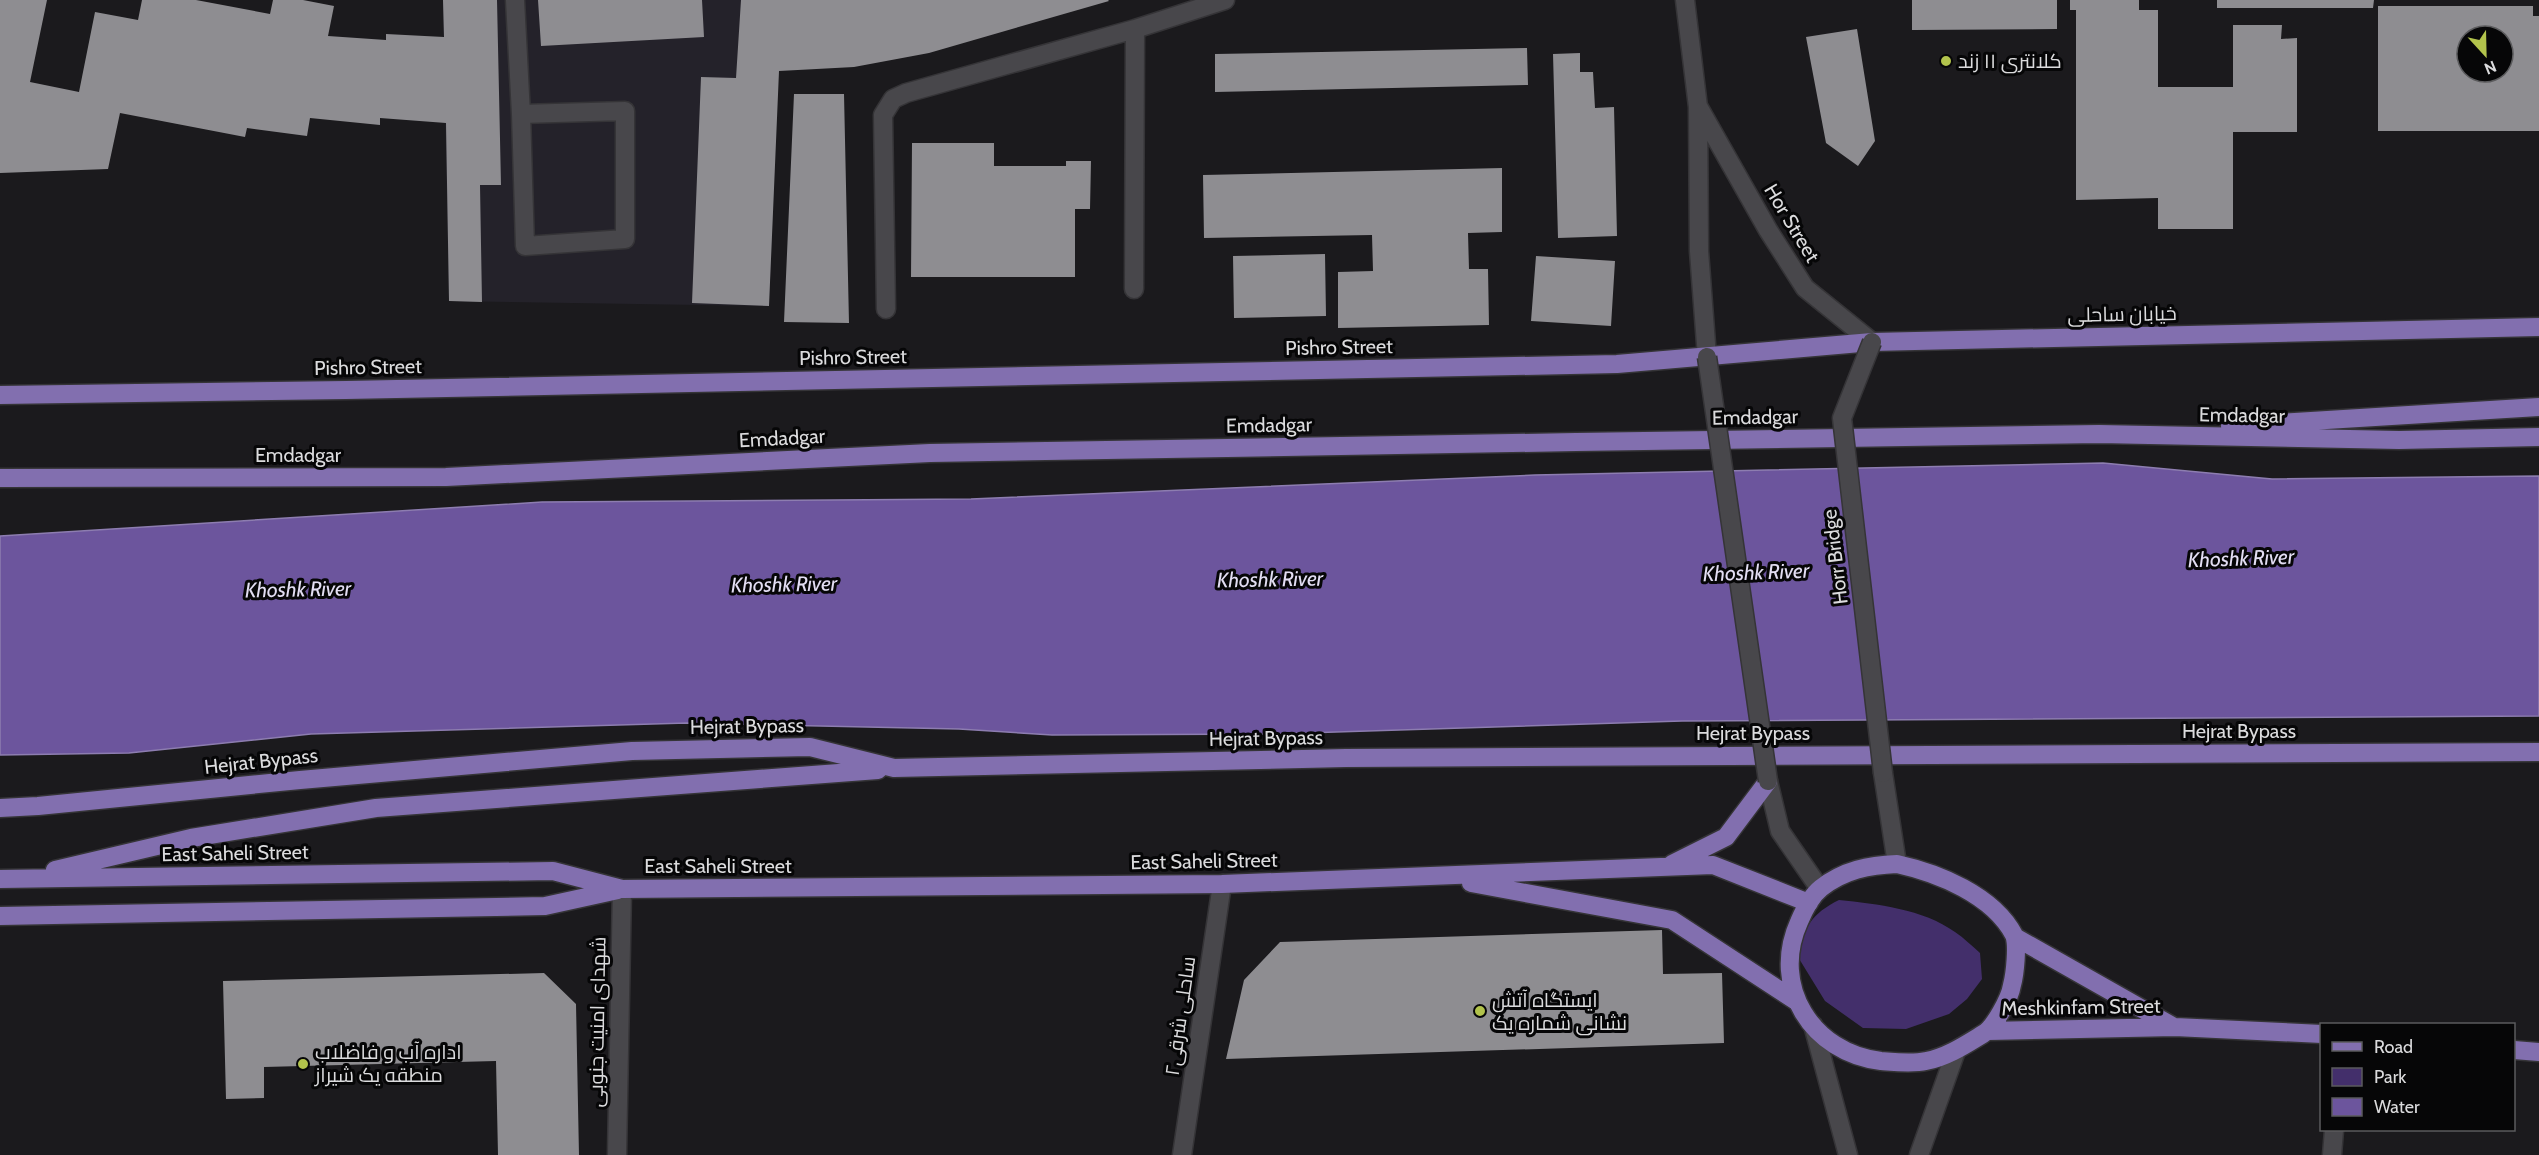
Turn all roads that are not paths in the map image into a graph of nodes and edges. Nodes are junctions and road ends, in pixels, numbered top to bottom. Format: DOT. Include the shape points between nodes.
graph roads {
  1 [pos="515,0"];
  2 [pos="1225,0"];
  3 [pos="1685,0"];
  4 [pos="1135,29"];
  5 [pos="1698,106"];
  6 [pos="521,114"];
  7 [pos="1134,289"];
  8 [pos="886,309"];
  9 [pos="2539,327"];
  10 [pos="1872,342"];
  11 [pos="1707,357"];
  12 [pos="0,385"];
  13 [pos="0,395"];
  14 [pos="44,395"];
  15 [pos="2539,407"];
  16 [pos="2099,434"];
  17 [pos="2539,437"];
  18 [pos="0,478"];
  19 [pos="2539,752"];
  20 [pos="894,768"];
  21 [pos="1768,781"];
  22 [pos="0,807"];
  23 [pos="1897,864"];
  24 [pos="1666,867"];
  25 [pos="1439,877"];
  26 [pos="20,878"];
  27 [pos="0,879"];
  28 [pos="1222,884"];
  29 [pos="622,889"];
  30 [pos="1814,896"];
  31 [pos="0,916"];
  32 [pos="2015,937"];
  33 [pos="1796,1001"];
  34 [pos="1813,1025"];
  35 [pos="2175,1027"];
  36 [pos="1988,1031"];
  37 [pos="2320,1034"];
  38 [pos="2515,1050"];
  39 [pos="1956,1051"];
  40 [pos="2539,1052"];
  41 [pos="2334,1131"];
  42 [pos="617,1155"];
  43 [pos="1182,1155"];
  44 [pos="1848,1155"];
  45 [pos="1919,1155"];
  46 [pos="2332,1155"];
  1 -- 6 [label="street"];
  2 -- 4 [label="street"];
  3 -- 5 [label="street, Hor Street"];
  4 -- 7 [label="street"];
  4 -- 8 [label="street" via="893,99 883,115"];
  5 -- 10 [label="street, Hor Street" via="1805,288"];
  5 -- 11 [label="street, Hor Street" via="1699,251"];
  6 -- 6 [label="street" via="625,111 625,239 525,246"];
  9 -- 10 [label="main road, خیابان ساحلی"];
  10 -- 11 [label="main road, خیابان ساحلی"];
  10 -- 23 [label="street, Horr Bridge, bridge" via="1842,418 1882,773"];
  11 -- 14 [label="main road, Pishro Street" via="1581,364"];
  11 -- 21 [label="street, bridge"];
  12 -- 14 [label="main road"];
  13 -- 14 [label="main road, Pishro Street"];
  15 -- 16 [label="main road"];
  16 -- 17 [label="main road, Emdadgar" via="2399,440"];
  16 -- 18 [label="main road, Emdadgar" via="930,453 446,477"];
  19 -- 20 [label="main road, Hejrat Bypass" via="1369,758"];
  20 -- 22 [label="main road, Hejrat Bypass" via="810,747 632,751"];
  20 -- 26 [label="main road" via="376,808 191,838"];
  21 -- 24 [label="main road" via="1726,837"];
  21 -- 30 [label="street" via="1780,831"];
  23 -- 30 [label="main road" via="1870,865 1844,874"];
  23 -- 32 [label="main road" via="1925,870 1988,904"];
  24 -- 25 [label="main road, East Saheli Street"];
  24 -- 30 [label="main road, East Saheli Street" via="1713,865"];
  25 -- 28 [label="main road, East Saheli Street"];
  25 -- 33 [label="main road, East Saheli Street" via="1672,920"];
  26 -- 27 [label="main road, East Saheli Street"];
  26 -- 29 [label="main road, East Saheli Street" via="553,871"];
  28 -- 29 [label="main road, East Saheli Street"];
  28 -- 43 [label="street, ساحلی شرقی۲"];
  29 -- 31 [label="main road" via="546,906"];
  29 -- 42 [label="street, شهدای امنیت جنوبی"];
  30 -- 33 [label="main road" via="1792,936 1790,979"];
  32 -- 35 [label="main road, Meshkinfam Street"];
  32 -- 36 [label="main road" via="2011,994"];
  33 -- 34 [label="main road"];
  34 -- 39 [label="main road" via="1831,1044 1861,1058 1925,1061"];
  34 -- 44 [label="street"];
  35 -- 36 [label="main road, Meshkinfam Street"];
  35 -- 37 [label="main road, Meshkinfam Street"];
  36 -- 39 [label="main road"];
  38 -- 40 [label="main road"];
  39 -- 45 [label="street"];
  41 -- 46 [label="street"];
}
